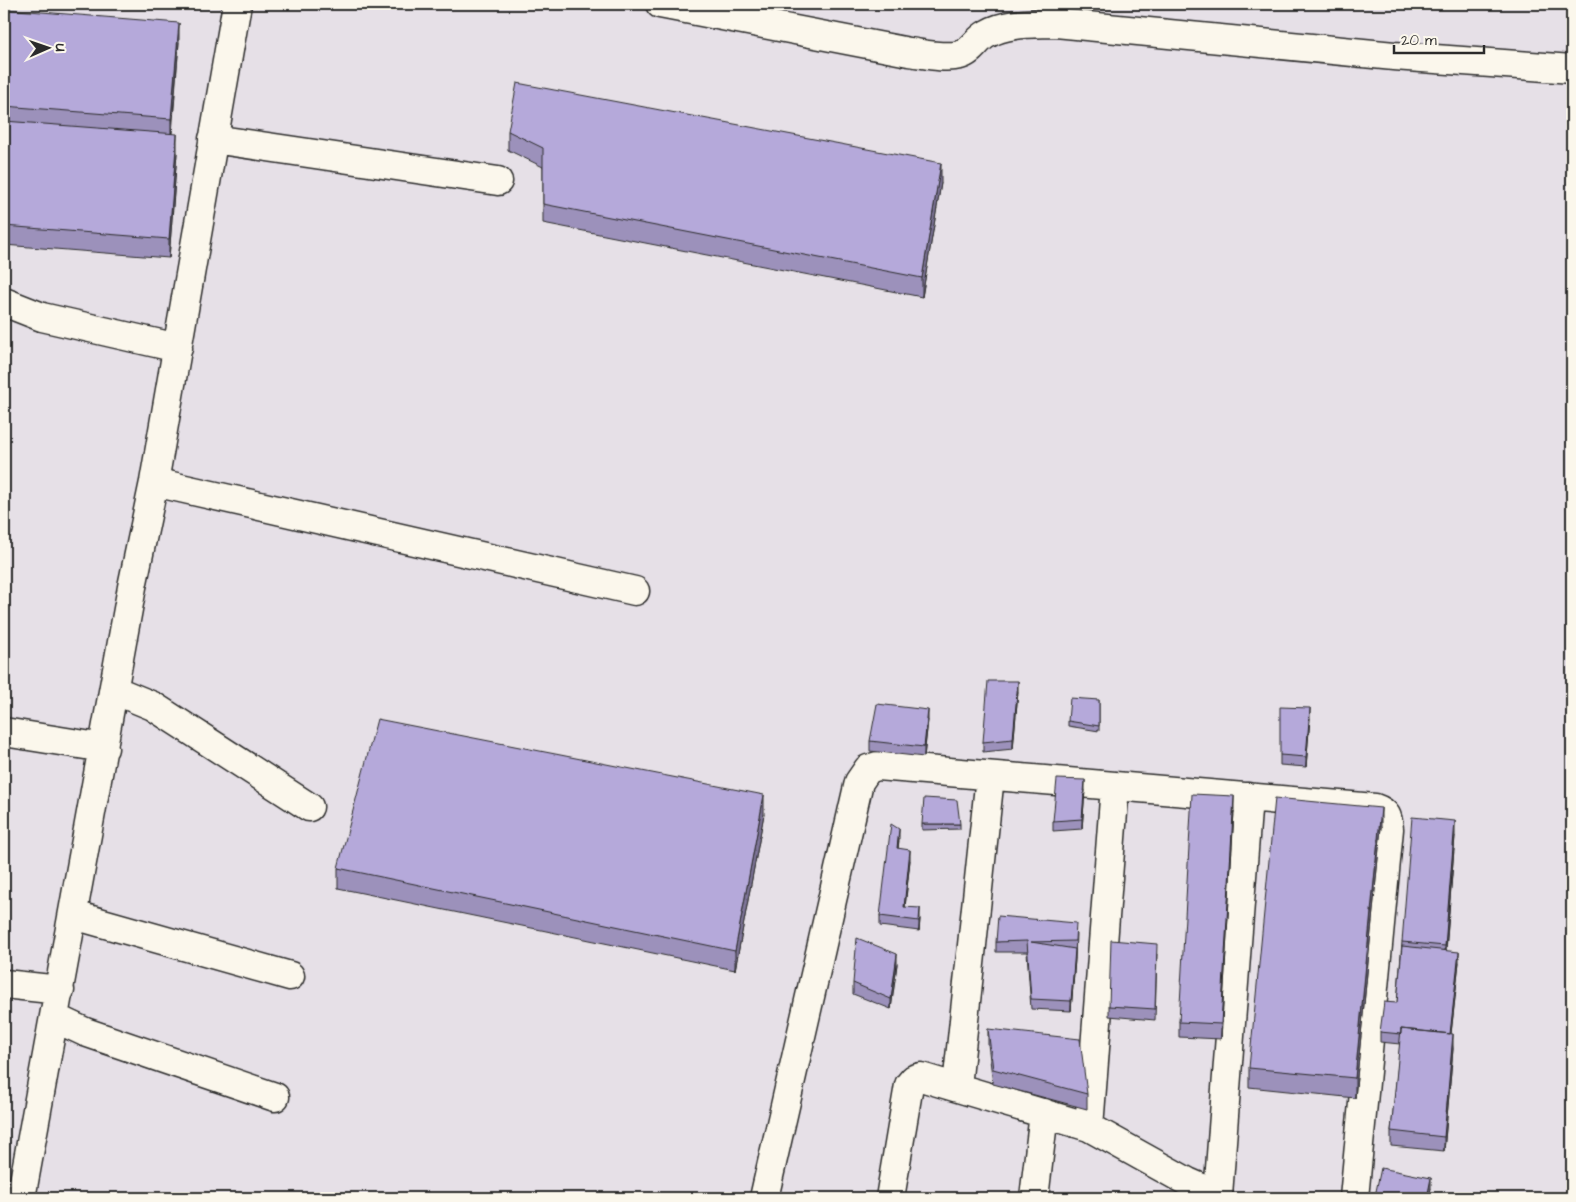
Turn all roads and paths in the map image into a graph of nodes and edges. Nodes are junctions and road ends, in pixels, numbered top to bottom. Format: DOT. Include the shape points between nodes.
graph roads {
  1 [pos="237,4"];
  2 [pos="660,4"];
  3 [pos="1572,69"];
  4 [pos="213,139"];
  5 [pos="498,181"];
  6 [pos="4,302"];
  7 [pos="178,348"];
  8 [pos="154,482"];
  9 [pos="635,591"];
  10 [pos="114,690"];
  11 [pos="4,732"];
  12 [pos="104,748"];
  13 [pos="990,776"];
  14 [pos="1115,786"];
  15 [pos="1248,798"];
  16 [pos="309,806"];
  17 [pos="74,915"];
  18 [pos="290,976"];
  19 [pos="4,984"];
  20 [pos="60,990"];
  21 [pos="55,1018"];
  22 [pos="957,1086"];
  23 [pos="276,1097"];
  24 [pos="1044,1113"];
  25 [pos="1089,1127"];
  26 [pos="1224,1197"];
  27 [pos="21,1198"];
  28 [pos="764,1198"];
  29 [pos="890,1198"];
  30 [pos="1034,1198"];
  31 [pos="1354,1198"];
  1 -- 4 [label="street"];
  2 -- 3 [label="street" via="943,56 958,56 987,34 1011,25 1056,23 1384,55"];
  4 -- 5 [label="street"];
  4 -- 7 [label="street"];
  6 -- 7 [label="street" via="42,317"];
  7 -- 8 [label="street"];
  8 -- 9 [label="street"];
  8 -- 10 [label="street"];
  10 -- 12 [label="street"];
  10 -- 16 [label="street" via="153,706"];
  11 -- 12 [label="street"];
  12 -- 17 [label="street"];
  13 -- 14 [label="street"];
  13 -- 22 [label="street"];
  13 -- 28 [label="street" via="878,766 868,769 859,782"];
  14 -- 15 [label="street"];
  14 -- 25 [label="street"];
  15 -- 26 [label="street"];
  15 -- 31 [label="street" via="1375,808 1388,817"];
  17 -- 18 [label="street"];
  17 -- 20 [label="street"];
  19 -- 20 [label="street"];
  20 -- 21 [label="street"];
  21 -- 23 [label="street" via="85,1032"];
  21 -- 27 [label="street"];
  22 -- 24 [label="street"];
  22 -- 29 [label="street" via="921,1077 909,1084"];
  24 -- 25 [label="street"];
  24 -- 30 [label="street"];
  25 -- 26 [label="street" via="1188,1182"];
}
